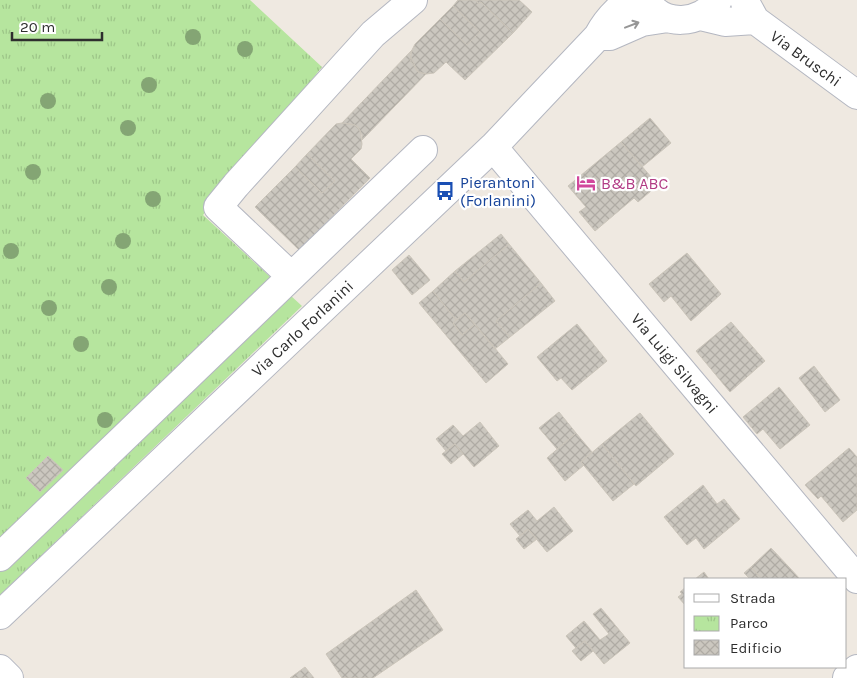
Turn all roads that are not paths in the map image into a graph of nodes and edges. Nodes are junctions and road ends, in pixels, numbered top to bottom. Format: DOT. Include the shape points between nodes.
graph roads {
  1 [pos="413,0"];
  2 [pos="630,0"];
  3 [pos="646,0"];
  4 [pos="709,8"];
  5 [pos="749,10"];
  6 [pos="668,18"];
  7 [pos="598,36"];
  8 [pos="857,95"];
  9 [pos="493,147"];
  10 [pos="423,150"];
  11 [pos="291,276"];
  12 [pos="0,557"];
  13 [pos="857,579"];
  14 [pos="0,615"];
  15 [pos="0,669"];
  16 [pos="857,669"];
  17 [pos="10,678"];
  18 [pos="847,678"];
  1 -- 11 [label="street" via="373,34 218,207"];
  2 -- 7 [label="street, Via Carlo Forlanini" via="606,21"];
  3 -- 6 [label="street" via="656,12"];
  4 -- 5 [label="street" via="725,22"];
  4 -- 6 [label="street" via="690,20"];
  5 -- 8 [label="street, Via Bruschi"];
  7 -- 6 [label="street, one-way" via="610,36 642,22"];
  7 -- 9 [label="street, Via Carlo Forlanini"];
  9 -- 13 [label="street, Via Luigi Silvagni"];
  9 -- 14 [label="street, Via Carlo Forlanini"];
  10 -- 11 [label="street"];
  11 -- 12 [label="street"];
  15 -- 17 [label="street"];
  16 -- 18 [label="street"];
}
